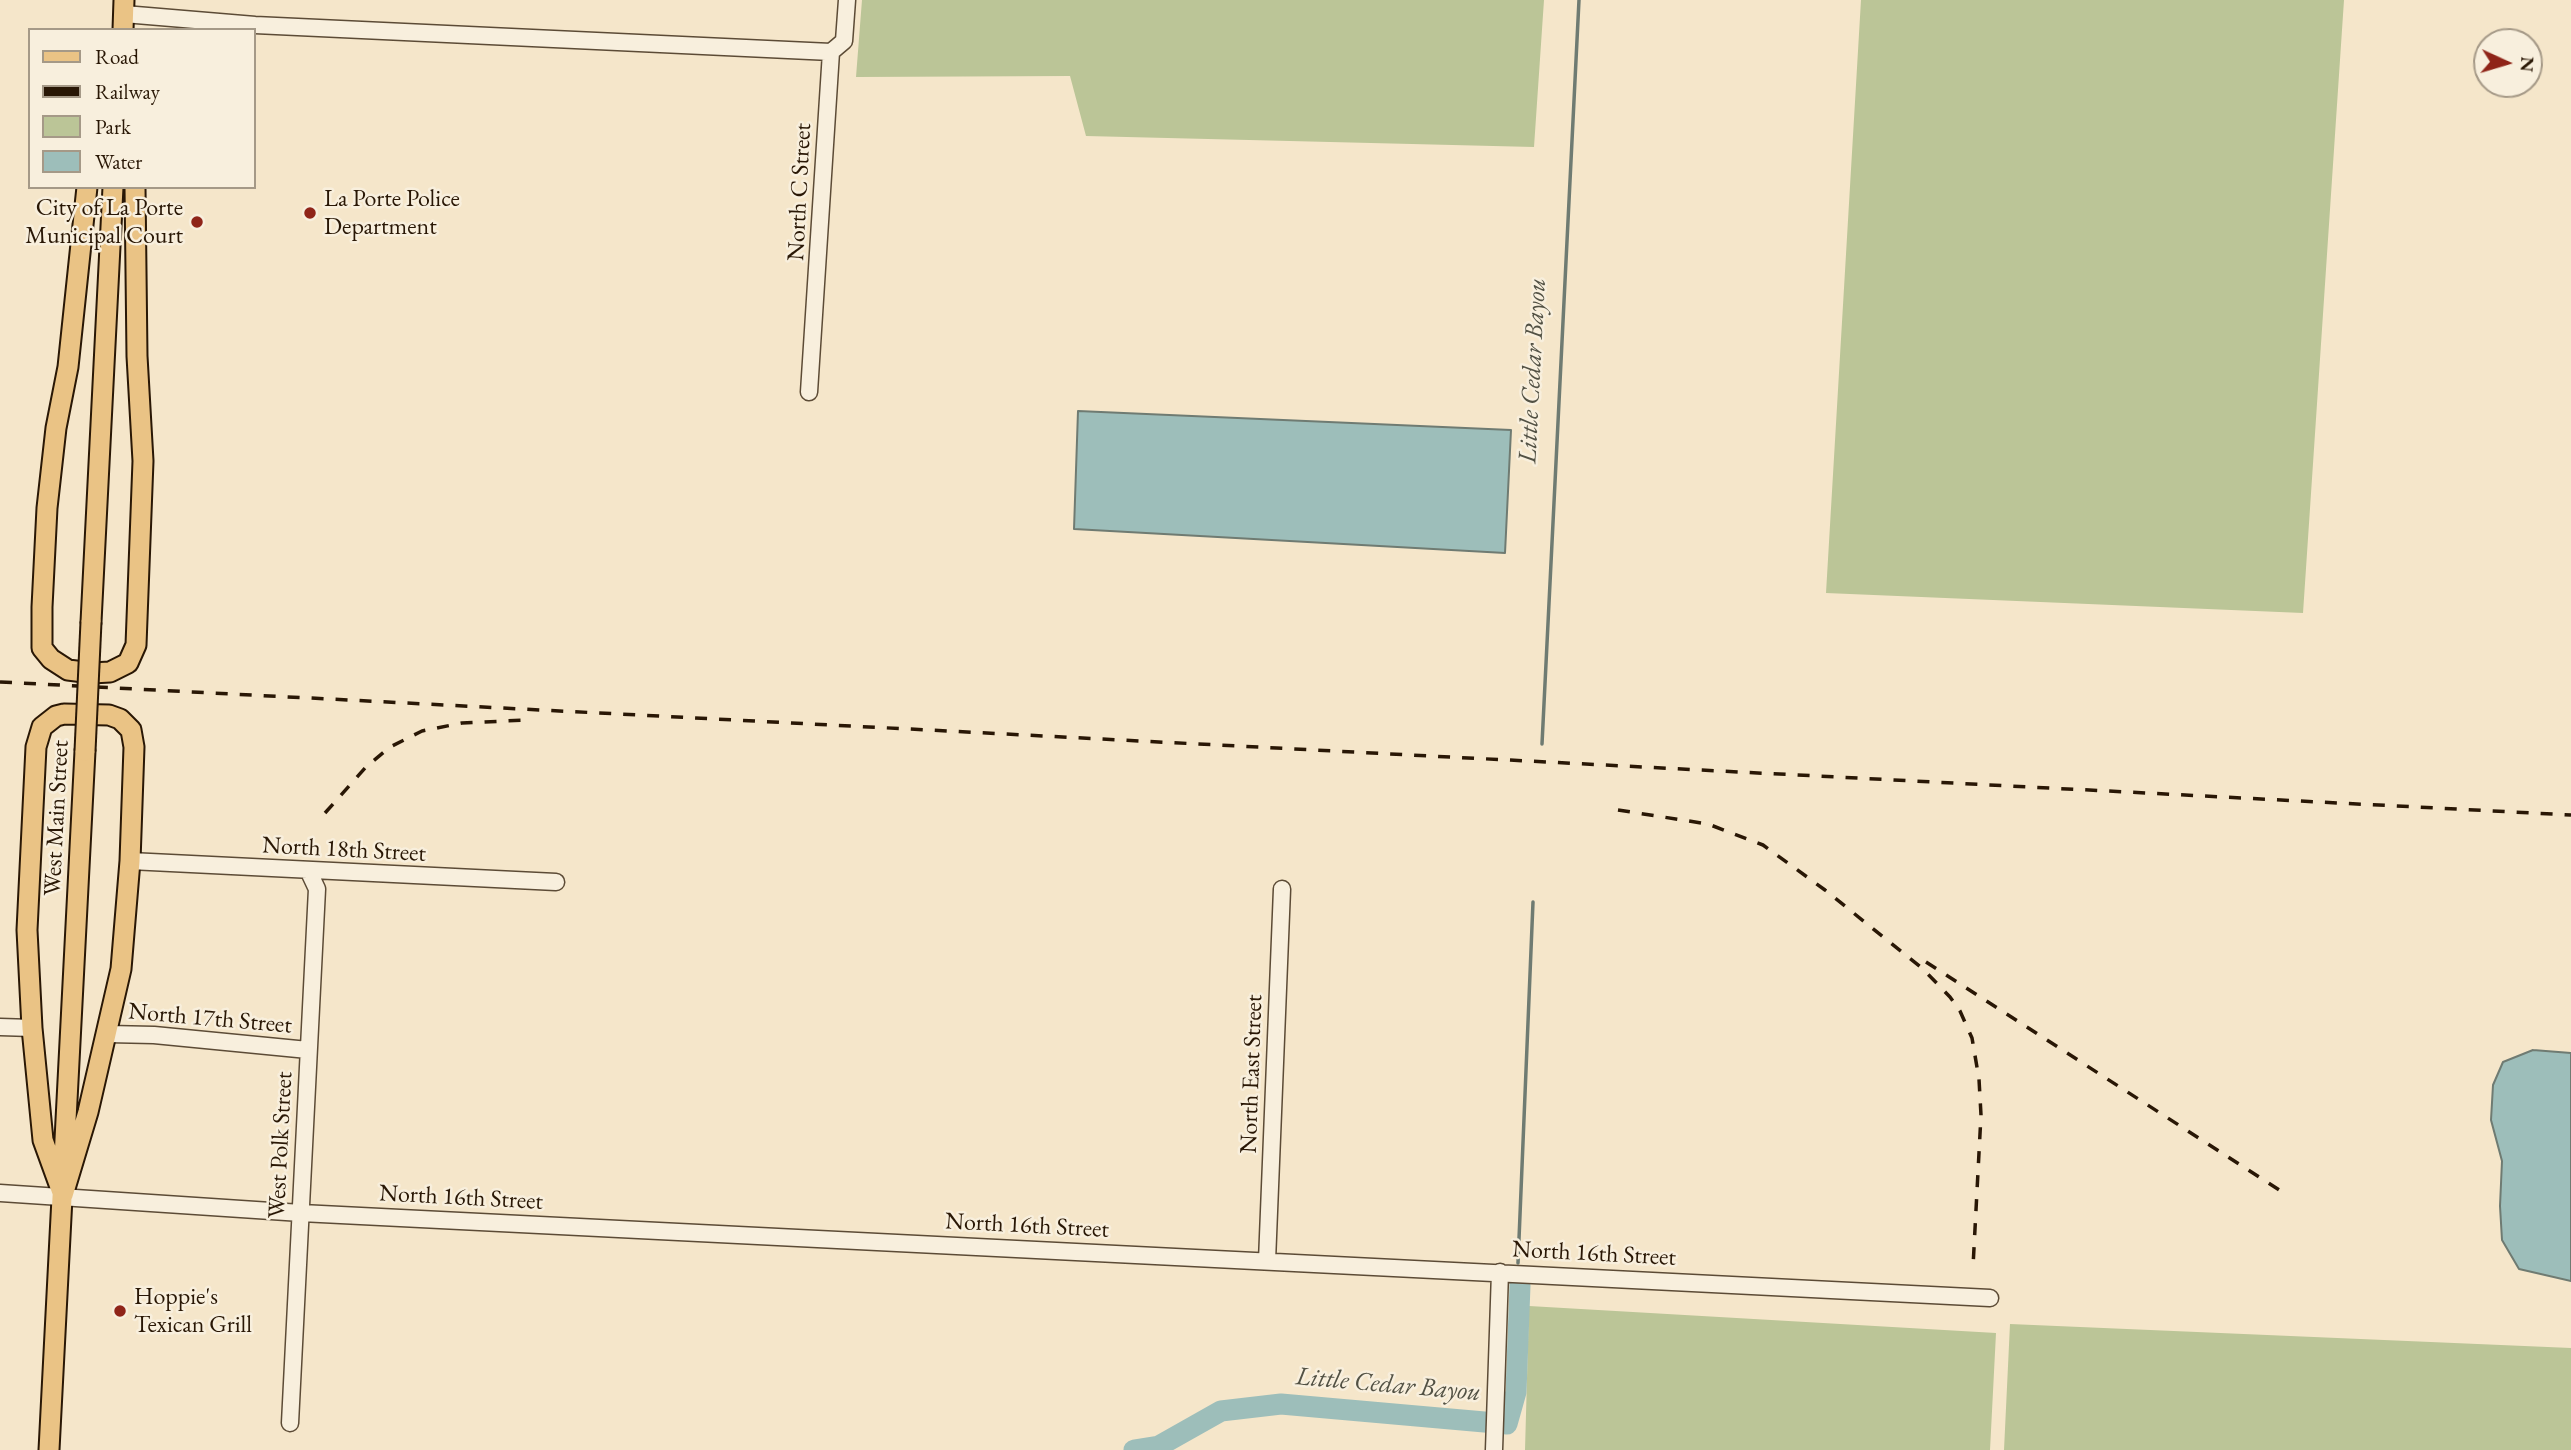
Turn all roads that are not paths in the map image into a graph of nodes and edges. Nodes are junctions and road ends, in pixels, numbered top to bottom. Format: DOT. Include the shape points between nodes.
graph roads {
  1 [pos="846,0"];
  2 [pos="123,15"];
  3 [pos="831,52"];
  4 [pos="87,189"];
  5 [pos="113,189"];
  6 [pos="135,189"];
  7 [pos="809,392"];
  8 [pos="130,861"];
  9 [pos="309,872"];
  10 [pos="556,882"];
  11 [pos="1282,889"];
  12 [pos="0,1027"];
  13 [pos="32,1028"];
  14 [pos="108,1034"];
  15 [pos="308,1050"];
  16 [pos="0,1193"];
  17 [pos="63,1195"];
  18 [pos="301,1213"];
  19 [pos="1267,1261"];
  20 [pos="1500,1272"];
  21 [pos="1990,1298"];
  22 [pos="290,1423"];
  23 [pos="1495,1443"];
  24 [pos="50,1450"];
  1 -- 3 [label="street, North C Street" via="844,41"];
  2 -- 3 [label="street"];
  3 -- 7 [label="street, North C Street"];
  4 -- 6 [label="main road" via="47,508 42,648 68,670 92,673 110,672 128,663 136,645 143,461"];
  5 -- 17 [label="main road, West Main Street, bridge"];
  8 -- 9 [label="street, North 18th Street"];
  8 -- 13 [label="main road" via="131,730 110,715 56,716 42,727 36,747 27,930"];
  8 -- 14 [label="main road" via="121,969"];
  9 -- 10 [label="street, North 18th Street"];
  9 -- 15 [label="street, West Polk Street" via="317,889"];
  11 -- 19 [label="street, North East Street"];
  12 -- 13 [label="street"];
  13 -- 17 [label="main road" via="43,1140"];
  14 -- 15 [label="street, North 17th Street"];
  14 -- 17 [label="main road"];
  15 -- 18 [label="street, West Polk Street"];
  16 -- 17 [label="street, North 16th Street"];
  17 -- 18 [label="street, North 16th Street"];
  17 -- 24 [label="main road, West Main Street"];
  18 -- 19 [label="street, North 16th Street"];
  18 -- 22 [label="street, West Polk Street"];
  19 -- 20 [label="street, North 16th Street"];
  20 -- 21 [label="street, North 16th Street"];
  20 -- 23 [label="street"];
}
